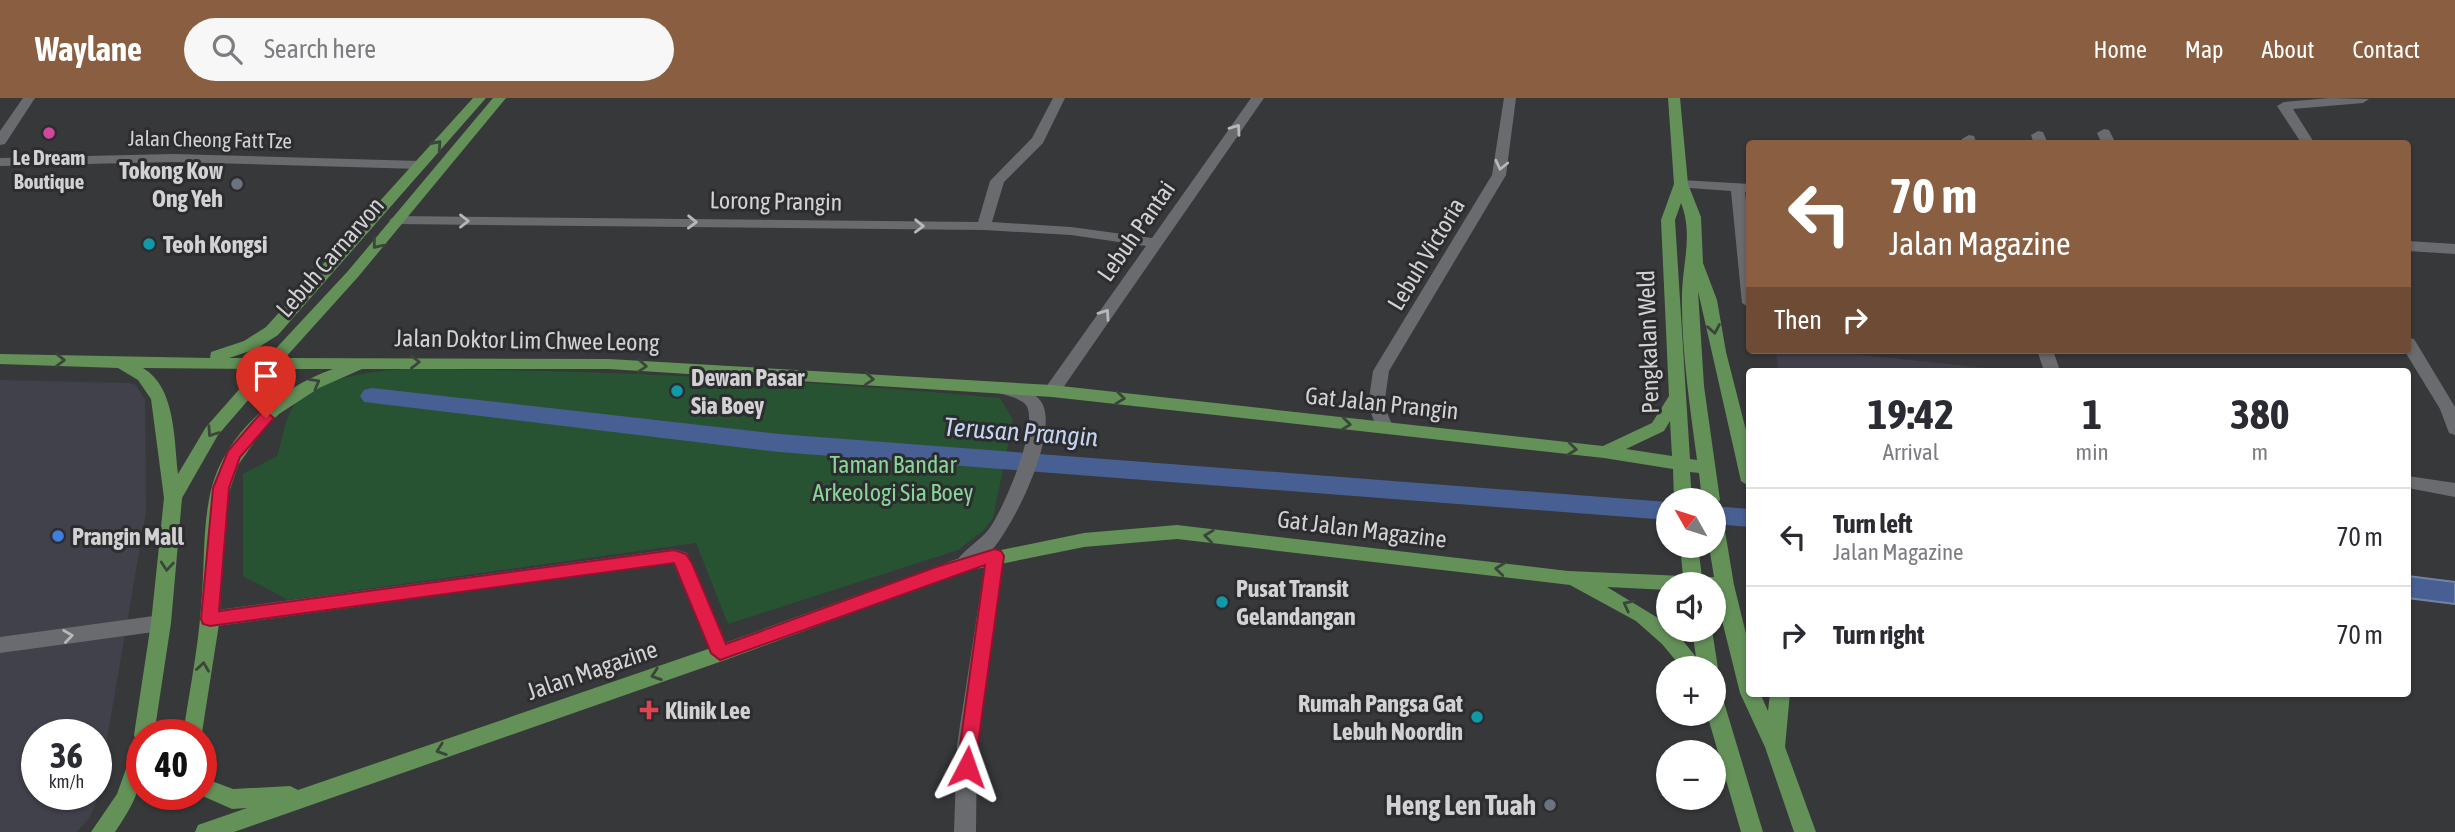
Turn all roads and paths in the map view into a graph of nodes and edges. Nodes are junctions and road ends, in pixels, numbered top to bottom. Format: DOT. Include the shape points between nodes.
graph roads {
  1 [pos="29,98"];
  2 [pos="480,98"];
  3 [pos="500,98"];
  4 [pos="1059,98"];
  5 [pos="1258,98"];
  6 [pos="1510,98"];
  7 [pos="1674,98"];
  8 [pos="2363,99"];
  9 [pos="2306,140"];
  10 [pos="0,141"];
  11 [pos="0,162"];
  12 [pos="420,165"];
  13 [pos="1681,184"];
  14 [pos="1744,188"];
  15 [pos="396,220"];
  16 [pos="984,226"];
  17 [pos="1746,226"];
  18 [pos="1154,243"];
  19 [pos="2411,246"];
  20 [pos="2455,249"];
  21 [pos="1695,264"];
  22 [pos="2411,348"];
  23 [pos="0,359"];
  24 [pos="190,362"];
  25 [pos="273,362"];
  26 [pos="372,362"];
  27 [pos="120,363"];
  28 [pos="1002,388"];
  29 [pos="1052,391"];
  30 [pos="1676,399"];
  31 [pos="1385,429"];
  32 [pos="2455,429"];
  33 [pos="1604,452"];
  34 [pos="1679,465"];
  35 [pos="1746,465"];
  36 [pos="1706,468"];
  37 [pos="2411,483"];
  38 [pos="1681,488"];
  39 [pos="1709,488"];
  40 [pos="2455,490"];
  41 [pos="173,498"];
  42 [pos="995,556"];
  43 [pos="964,564"];
  44 [pos="1568,578"];
  45 [pos="1656,582"];
  46 [pos="1726,589"];
  47 [pos="210,619"];
  48 [pos="161,623"];
  49 [pos="0,645"];
  50 [pos="720,653"];
  51 [pos="1683,656"];
  52 [pos="1746,675"];
  53 [pos="1752,697"];
  54 [pos="1780,697"];
  55 [pos="146,719"];
  56 [pos="195,719"];
  57 [pos="1721,726"];
  58 [pos="1775,747"];
  59 [pos="217,793"];
  60 [pos="311,795"];
  61 [pos="126,797"];
  62 [pos="102,832"];
  63 [pos="206,832"];
  64 [pos="965,832"];
  65 [pos="1752,832"];
  66 [pos="1805,832"];
  1 -- 10 [label="street"];
  12 -- 2 [label="main road, Lebuh Carnarvon, one-way"];
  3 -- 15 [label="main road, Lebuh Carnarvon"];
  4 -- 16 [label="street" via="1038,140 997,181"];
  18 -- 5 [label="street, Lebuh Pantai, one-way"];
  6 -- 31 [label="street, Lebuh Victoria, one-way" via="1499,175 1381,371 1376,406"];
  7 -- 13 [label="main road, Pengkalan Weld"];
  8 -- 9 [label="street" via="2284,106"];
  11 -- 12 [label="street, Jalan Cheong Fatt Tze" via="173,158"];
  12 -- 24 [label="main road, Lebuh Carnarvon" via="272,331 234,351"];
  13 -- 14 [label="street"];
  13 -- 21 [label="main road, Pengkalan Weld" via="1694,217"];
  13 -- 30 [label="main road, Pengkalan Weld" via="1668,220"];
  14 -- 17 [label="street"];
  15 -- 16 [label="street, Lorong Prangin, one-way"];
  15 -- 25 [label="main road, Lebuh Carnarvon, one-way"];
  16 -- 18 [label="street, Lorong Prangin" via="1071,231"];
  29 -- 18 [label="street, Lebuh Pantai, one-way"];
  19 -- 20 [label="street"];
  21 -- 35 [label="main road, Pengkalan Weld, one-way" via="1709,300"];
  21 -- 36 [label="main road, Pengkalan Weld" via="1690,292"];
  22 -- 32 [label="street"];
  23 -- 27 [label="main road, Jalan Doktor Lim Chwee Leong, one-way"];
  24 -- 25 [label="main road, Jalan Doktor Lim Chwee Leong"];
  24 -- 27 [label="main road, Jalan Doktor Lim Chwee Leong"];
  25 -- 26 [label="main road, Jalan Doktor Lim Chwee Leong"];
  25 -- 41 [label="main road, Lebuh Carnarvon, one-way" via="212,431"];
  26 -- 28 [label="main road, Jalan Doktor Lim Chwee Leong, one-way" via="608,364"];
  47 -- 26 [label="main road, one-way" via="221,488 233,455 266,418 302,391 337,372"];
  27 -- 41 [label="main road" via="144,376 159,398"];
  28 -- 29 [label="main road, Jalan Doktor Lim Chwee Leong"];
  28 -- 43 [label="street" via="1036,407 1031,451 1001,528 989,547"];
  29 -- 31 [label="main road, Gat Jalan Prangin, one-way"];
  30 -- 33 [label="main road" via="1658,427"];
  30 -- 34 [label="main road, Pengkalan Weld"];
  31 -- 33 [label="main road, Gat Jalan Prangin, one-way"];
  33 -- 34 [label="main road, Gat Jalan Prangin"];
  34 -- 36 [label="main road, Gat Jalan Prangin"];
  34 -- 38 [label="main road, Pengkalan Weld"];
  36 -- 39 [label="main road, Pengkalan Weld"];
  37 -- 40 [label="street"];
  41 -- 48 [label="main road, Lebuh Carnarvon, one-way"];
  42 -- 43 [label="main road, Jalan Magazine"];
  44 -- 42 [label="main road, Gat Jalan Magazine, one-way" via="1177,532 1084,540"];
  42 -- 64 [label="street" via="967,745"];
  43 -- 50 [label="main road, Jalan Magazine"];
  44 -- 45 [label="main road, Gat Jalan Magazine"];
  51 -- 44 [label="main road, one-way" via="1662,629 1639,611"];
  46 -- 52 [label="main road"];
  47 -- 50 [label="street" via="674,556 686,568"];
  56 -- 47 [label="main road, one-way"];
  49 -- 48 [label="street, one-way"];
  48 -- 55 [label="main road, Lebuh Carnarvon"];
  50 -- 60 [label="main road, Jalan Magazine, one-way"];
  53 -- 58 [label="main road"];
  54 -- 58 [label="main road"];
  57 -- 65 [label="main road"];
  58 -- 66 [label="main road"];
  59 -- 60 [label="main road" via="232,799"];
  60 -- 63 [label="main road, Jalan Magazine"];
  61 -- 62 [label="main road"];
}
